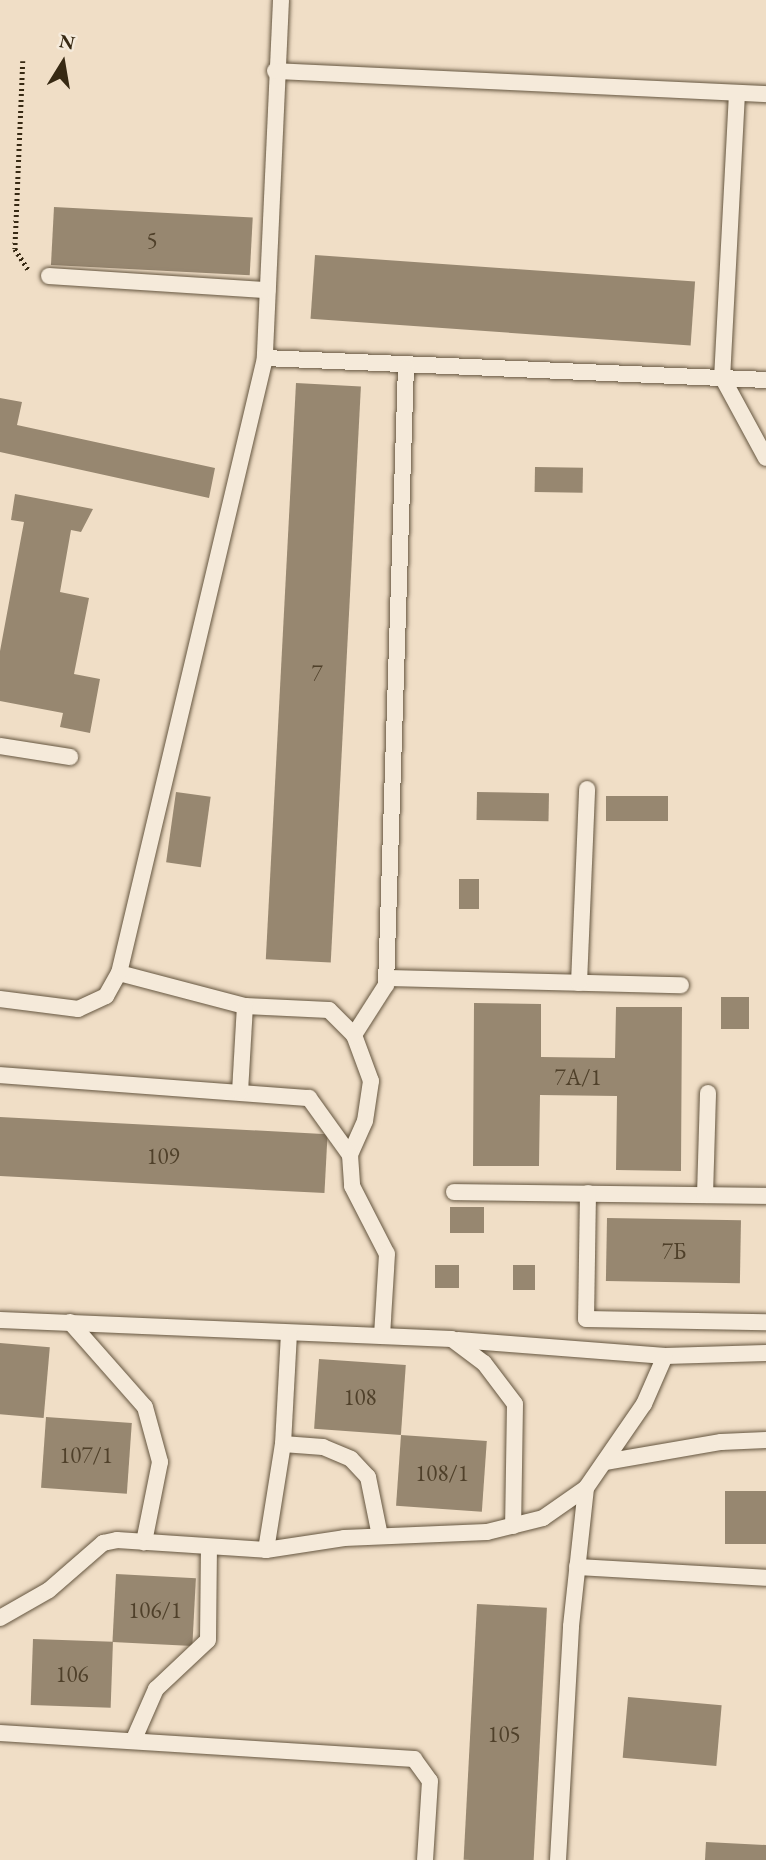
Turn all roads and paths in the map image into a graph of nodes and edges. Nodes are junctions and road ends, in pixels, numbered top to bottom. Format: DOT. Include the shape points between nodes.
graph roads {
  1 [pos="281,0"];
  2 [pos="23,61"];
  3 [pos="275,71"];
  4 [pos="737,93"];
  5 [pos="766,94"];
  6 [pos="49,276"];
  7 [pos="268,290"];
  8 [pos="265,358"];
  9 [pos="406,367"];
  10 [pos="722,377"];
  11 [pos="766,380"];
  12 [pos="766,458"];
  13 [pos="0,746"];
  14 [pos="70,757"];
  15 [pos="587,789"];
  16 [pos="120,973"];
  17 [pos="386,978"];
  18 [pos="579,983"];
  19 [pos="681,985"];
  20 [pos="0,999"];
  21 [pos="245,1006"];
  22 [pos="354,1035"];
  23 [pos="0,1075"];
  24 [pos="240,1092"];
  25 [pos="708,1093"];
  26 [pos="350,1155"];
  27 [pos="454,1192"];
  28 [pos="588,1193"];
  29 [pos="705,1195"];
  30 [pos="766,1196"];
  31 [pos="590,1319"];
  32 [pos="0,1320"];
  33 [pos="70,1322"];
  34 [pos="766,1322"];
  35 [pos="289,1334"];
  36 [pos="382,1336"];
  37 [pos="452,1339"];
  38 [pos="590,1350"];
  39 [pos="766,1353"];
  40 [pos="665,1356"];
  41 [pos="766,1440"];
  42 [pos="283,1444"];
  43 [pos="605,1462"];
  44 [pos="586,1488"];
  45 [pos="513,1526"];
  46 [pos="380,1536"];
  47 [pos="144,1542"];
  48 [pos="209,1549"];
  49 [pos="267,1550"];
  50 [pos="577,1567"];
  51 [pos="766,1578"];
  52 [pos="0,1618"];
  53 [pos="0,1733"];
  54 [pos="134,1739"];
  55 [pos="425,1860"];
  56 [pos="558,1860"];
  1 -- 3 [label="lane"];
  2 -- 6 [label="path" via="15,250 30,271"];
  3 -- 4 [label="lane"];
  3 -- 7 [label="lane"];
  4 -- 5 [label="lane"];
  4 -- 10 [label="lane"];
  6 -- 7 [label="lane"];
  7 -- 8 [label="lane"];
  8 -- 9 [label="lane"];
  8 -- 16 [label="lane"];
  9 -- 10 [label="lane"];
  9 -- 17 [label="lane"];
  10 -- 11 [label="lane"];
  10 -- 12 [label="lane"];
  13 -- 14 [label="lane"];
  15 -- 18 [label="lane"];
  16 -- 20 [label="lane" via="106,996 78,1009"];
  16 -- 21 [label="lane"];
  17 -- 18 [label="lane"];
  17 -- 22 [label="lane"];
  18 -- 19 [label="lane"];
  21 -- 22 [label="lane" via="329,1010"];
  21 -- 24 [label="lane"];
  22 -- 26 [label="lane" via="371,1081 365,1121"];
  23 -- 24 [label="lane"];
  24 -- 26 [label="lane" via="309,1098"];
  25 -- 29 [label="lane"];
  26 -- 36 [label="lane" via="358,1207 387,1254"];
  27 -- 28 [label="lane"];
  28 -- 29 [label="lane"];
  28 -- 31 [label="lane"];
  29 -- 30 [label="lane"];
  31 -- 34 [label="lane"];
  31 -- 38 [label="lane"];
  32 -- 33 [label="lane"];
  33 -- 35 [label="lane"];
  33 -- 47 [label="lane" via="145,1407 160,1462"];
  35 -- 36 [label="lane"];
  35 -- 42 [label="lane"];
  36 -- 37 [label="lane"];
  37 -- 38 [label="lane"];
  37 -- 45 [label="lane" via="484,1363 514,1404"];
  38 -- 40 [label="lane"];
  39 -- 40 [label="lane"];
  40 -- 43 [label="lane" via="644,1404"];
  41 -- 43 [label="lane" via="721,1442"];
  42 -- 46 [label="lane" via="323,1447 351,1459 368,1477"];
  42 -- 49 [label="lane"];
  43 -- 44 [label="lane"];
  44 -- 45 [label="lane" via="543,1518"];
  44 -- 50 [label="lane"];
  45 -- 46 [label="lane"];
  46 -- 49 [label="lane"];
  47 -- 48 [label="lane"];
  47 -- 52 [label="lane" via="103,1543 49,1590"];
  48 -- 49 [label="lane"];
  48 -- 54 [label="lane" via="208,1640 156,1689"];
  50 -- 51 [label="lane"];
  50 -- 56 [label="lane"];
  53 -- 54 [label="lane"];
  54 -- 55 [label="lane" via="414,1759 430,1781"];
}
